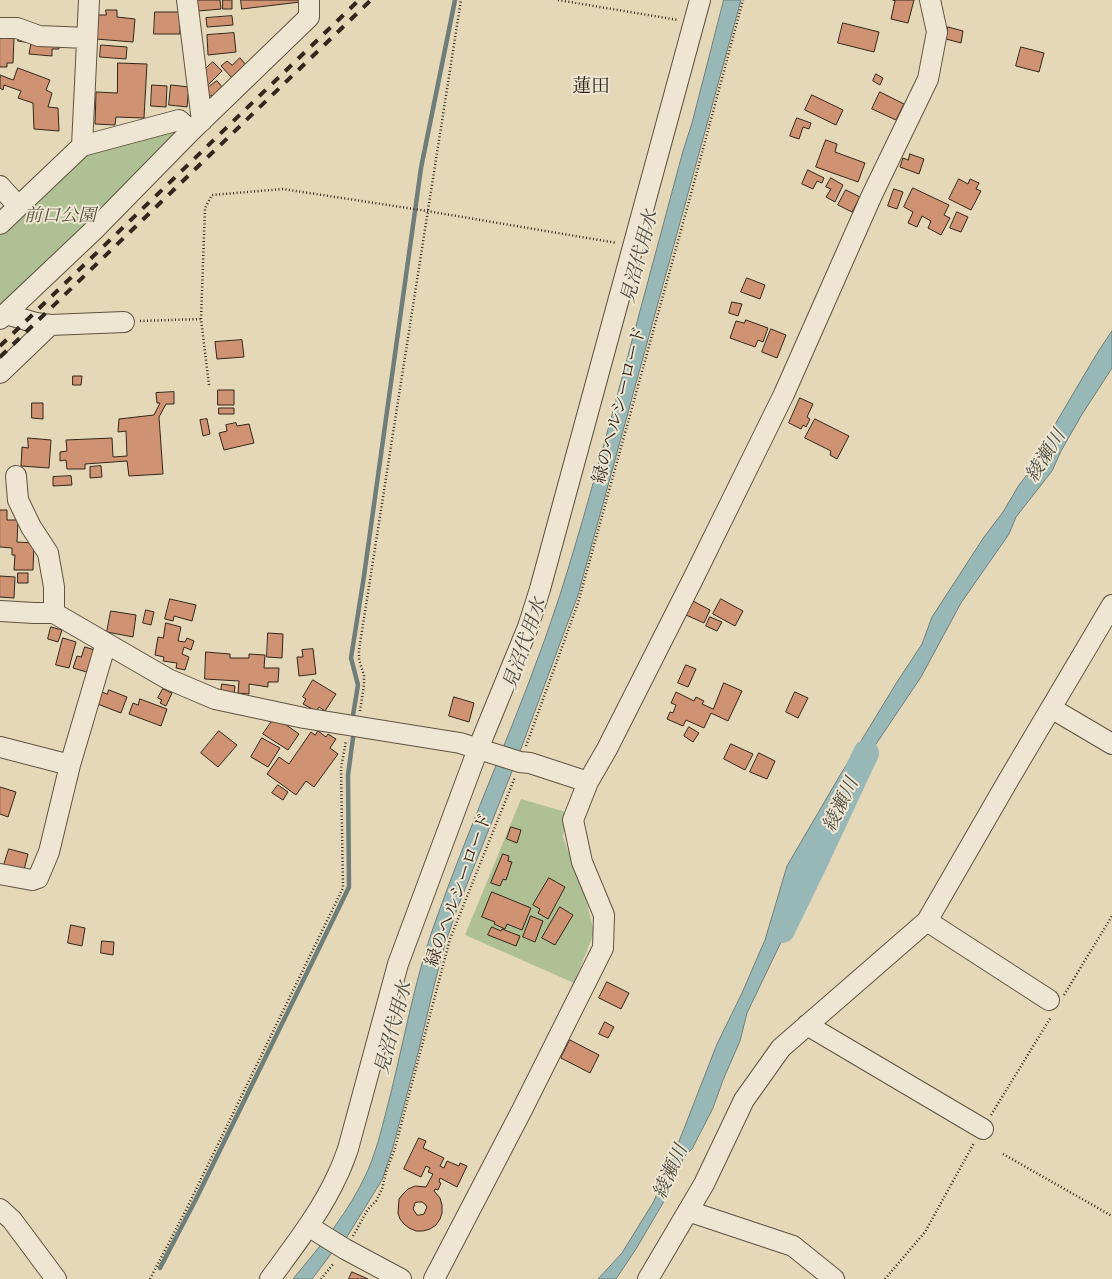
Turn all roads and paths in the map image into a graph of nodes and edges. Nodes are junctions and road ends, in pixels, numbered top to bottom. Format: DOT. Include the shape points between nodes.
graph roads {
  1 [pos="89,0"];
  2 [pos="187,0"];
  3 [pos="309,0"];
  4 [pos="461,0"];
  5 [pos="558,0"];
  6 [pos="700,0"];
  7 [pos="743,0"];
  8 [pos="930,0"];
  9 [pos="693,22"];
  10 [pos="0,28"];
  11 [pos="87,38"];
  12 [pos="196,126"];
  13 [pos="82,146"];
  14 [pos="0,186"];
  15 [pos="18,206"];
  16 [pos="427,211"];
  17 [pos="0,224"];
  18 [pos="634,246"];
  19 [pos="3,317"];
  20 [pos="201,319"];
  21 [pos="124,322"];
  22 [pos="50,325"];
  23 [pos="0,373"];
  24 [pos="209,384"];
  25 [pos="16,476"];
  26 [pos="1112,605"];
  27 [pos="0,611"];
  28 [pos="54,613"];
  29 [pos="106,643"];
  30 [pos="1051,708"];
  31 [pos="353,727"];
  32 [pos="1112,744"];
  33 [pos="0,746"];
  34 [pos="487,751"];
  35 [pos="520,761"];
  36 [pos="70,765"];
  37 [pos="588,782"];
  38 [pos="0,874"];
  39 [pos="1112,916"];
  40 [pos="927,921"];
  41 [pos="1055,1004"];
  42 [pos="807,1025"];
  43 [pos="983,1129"];
  44 [pos="1003,1154"];
  45 [pos="0,1209"];
  46 [pos="688,1211"];
  47 [pos="1112,1216"];
  48 [pos="315,1229"];
  49 [pos="343,1249"];
  50 [pos="56,1279"];
  51 [pos="150,1279"];
  52 [pos="270,1279"];
  53 [pos="321,1279"];
  54 [pos="401,1279"];
  55 [pos="434,1279"];
  56 [pos="648,1279"];
  57 [pos="834,1279"];
  58 [pos="885,1279"];
  1 -- 11 [label="street"];
  2 -- 12 [label="street"];
  3 -- 12 [label="street" via="309,16"];
  4 -- 16 [label="path"];
  5 -- 9 [label="path"];
  6 -- 9 [label="street"];
  7 -- 35 [label="path, 緑のヘルシーロード" via="578,603"];
  8 -- 37 [label="street" via="937,32 928,79 872,195 784,394 672,622"];
  9 -- 18 [label="street"];
  10 -- 11 [label="street" via="17,28 39,36"];
  11 -- 13 [label="street"];
  12 -- 13 [label="street" via="179,120"];
  12 -- 19 [label="street"];
  13 -- 15 [label="street"];
  14 -- 15 [label="street"];
  15 -- 17 [label="street"];
  16 -- 18 [label="path"];
  16 -- 20 [label="path" via="283,189 212,195 205,208"];
  16 -- 31 [label="path" via="359,650 364,685"];
  18 -- 34 [label="street" via="540,588"];
  19 -- 22 [label="street"];
  20 -- 21 [label="path"];
  20 -- 24 [label="path"];
  21 -- 22 [label="street"];
  22 -- 23 [label="street"];
  25 -- 28 [label="street" via="18,500 48,553 54,587"];
  26 -- 30 [label="street"];
  27 -- 28 [label="street"];
  28 -- 29 [label="street"];
  29 -- 31 [label="street" via="168,679 215,698"];
  29 -- 36 [label="street"];
  30 -- 32 [label="street"];
  30 -- 40 [label="street"];
  31 -- 34 [label="street" via="460,743"];
  31 -- 51 [label="path" via="342,768 343,888"];
  33 -- 36 [label="street"];
  34 -- 35 [label="street"];
  34 -- 48 [label="street" via="398,964 348,1149"];
  35 -- 37 [label="street"];
  35 -- 49 [label="path, 緑のヘルシーロード" via="450,939 382,1189"];
  36 -- 38 [label="street" via="49,852 38,878 32,880"];
  37 -- 55 [label="street" via="573,820 582,862 604,915 602,948"];
  39 -- 41 [label="path"];
  40 -- 41 [label="street"];
  40 -- 42 [label="street"];
  41 -- 43 [label="path"];
  42 -- 43 [label="street"];
  42 -- 46 [label="street" via="781,1048 744,1100"];
  43 -- 58 [label="path" via="925,1232"];
  44 -- 47 [label="path"];
  45 -- 50 [label="street"];
  46 -- 56 [label="street"];
  46 -- 57 [label="street" via="793,1246"];
  48 -- 49 [label="street"];
  48 -- 52 [label="street"];
  49 -- 53 [label="path, 緑のヘルシーロード"];
  49 -- 54 [label="street"];
}
